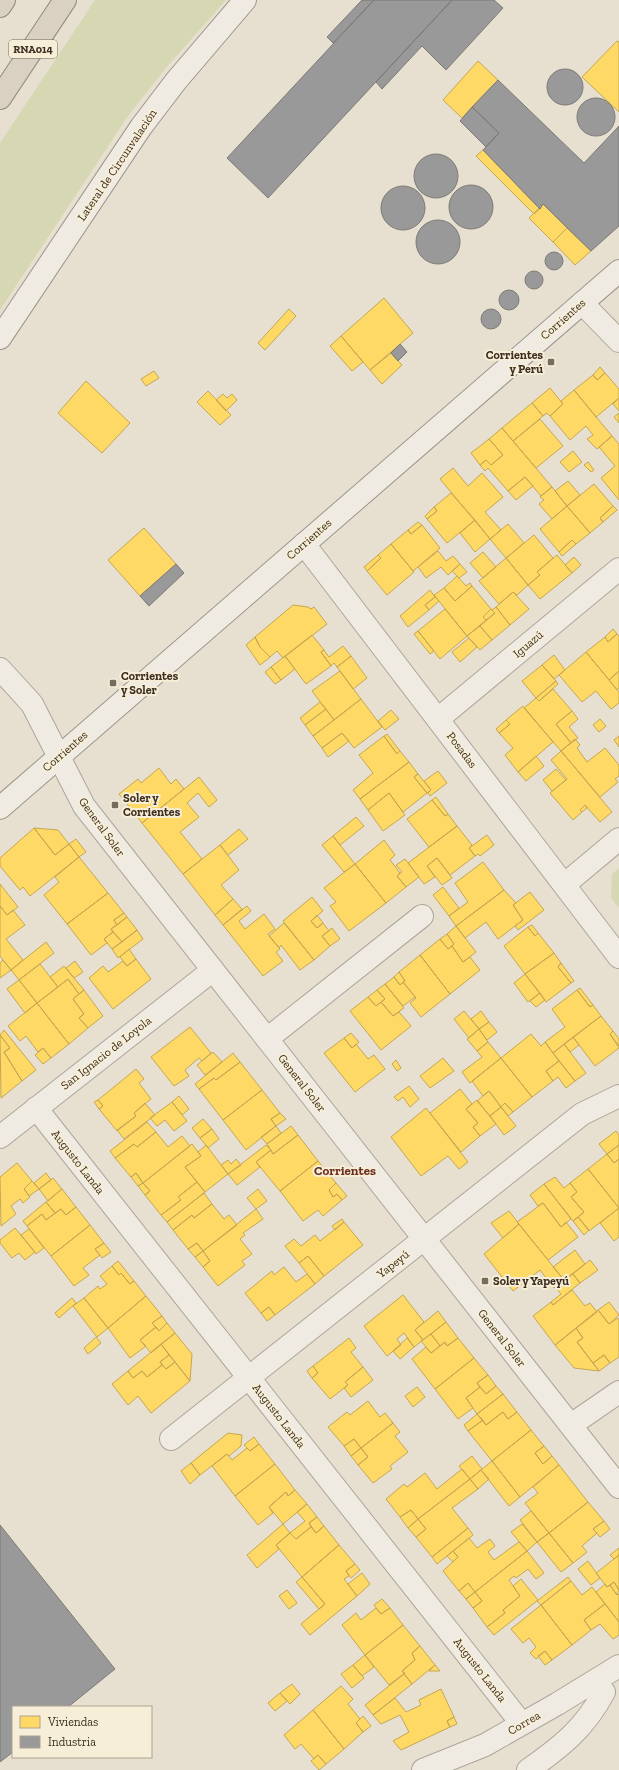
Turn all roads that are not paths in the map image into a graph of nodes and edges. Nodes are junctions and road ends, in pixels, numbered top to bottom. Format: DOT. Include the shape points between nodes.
graph roads {
  1 [pos="4,0"];
  2 [pos="65,0"];
  3 [pos="245,0"];
  4 [pos="0,6"];
  5 [pos="0,98"];
  6 [pos="619,271"];
  7 [pos="582,303"];
  8 [pos="0,338"];
  9 [pos="619,341"];
  10 [pos="304,544"];
  11 [pos="619,569"];
  12 [pos="0,669"];
  13 [pos="438,719"];
  14 [pos="58,757"];
  15 [pos="0,808"];
  16 [pos="619,839"];
  17 [pos="564,885"];
  18 [pos="422,916"];
  19 [pos="619,957"];
  20 [pos="213,970"];
  21 [pos="267,1038"];
  22 [pos="619,1096"];
  23 [pos="36,1108"];
  24 [pos="0,1137"];
  25 [pos="424,1239"];
  26 [pos="249,1377"];
  27 [pos="619,1392"];
  28 [pos="571,1425"];
  29 [pos="171,1439"];
  30 [pos="619,1487"];
  31 [pos="619,1666"];
  32 [pos="604,1692"];
  33 [pos="522,1724"];
  34 [pos="423,1770"];
  35 [pos="528,1770"];
  1 -- 4 [label="highway"];
  2 -- 5 [label="highway, RNA014"];
  3 -- 8 [label="street, Lateral de Circunvalación" via="176,81 141,127"];
  6 -- 7 [label="street, Corrientes"];
  7 -- 9 [label="street"];
  7 -- 10 [label="street, Corrientes"];
  10 -- 13 [label="street, Posadas"];
  10 -- 14 [label="street, Corrientes"];
  11 -- 13 [label="street, Iguazú"];
  12 -- 14 [label="street, General Soler" via="32,704"];
  13 -- 17 [label="street, Posadas"];
  14 -- 15 [label="street, Corrientes"];
  14 -- 20 [label="street, General Soler" via="84,806"];
  16 -- 17 [label="street"];
  17 -- 19 [label="street, Posadas"];
  18 -- 21 [label="street"];
  20 -- 21 [label="street, General Soler"];
  20 -- 23 [label="street, San Ignacio de Loyola"];
  21 -- 25 [label="street, General Soler"];
  22 -- 25 [label="street, Yapeyú" via="582,1114"];
  23 -- 24 [label="street, San Ignacio de Loyola"];
  23 -- 26 [label="street, Augusto Landa"];
  25 -- 26 [label="street, Yapeyú"];
  25 -- 28 [label="street, General Soler"];
  26 -- 29 [label="street, Yapeyú"];
  26 -- 33 [label="street, Augusto Landa"];
  27 -- 28 [label="street"];
  28 -- 30 [label="street, General Soler"];
  31 -- 32 [label="street, Correa"];
  32 -- 33 [label="street, Correa"];
  32 -- 35 [label="street, Correa" via="583,1725"];
  33 -- 34 [label="street, Correa" via="485,1745"];
}
